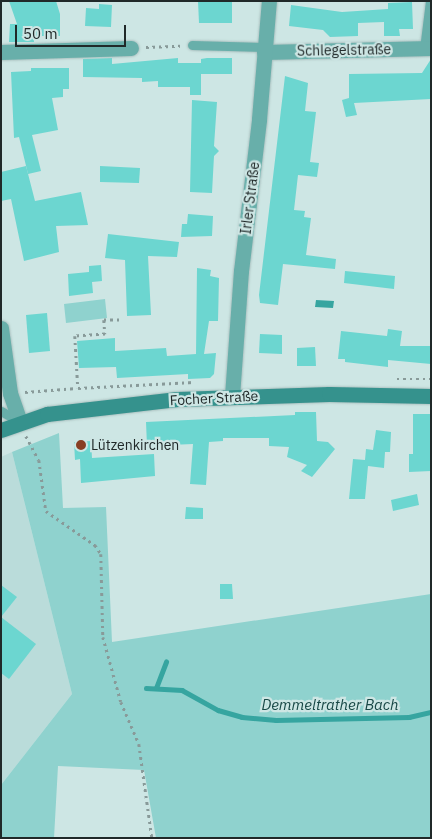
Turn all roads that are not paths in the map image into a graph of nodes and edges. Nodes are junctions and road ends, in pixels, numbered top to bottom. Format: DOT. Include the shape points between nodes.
graph roads {
  1 [pos="269,1"];
  2 [pos="430,1"];
  3 [pos="192,45"];
  4 [pos="130,48"];
  5 [pos="428,49"];
  6 [pos="264,50"];
  7 [pos="1,52"];
  8 [pos="2,336"];
  9 [pos="232,396"];
  10 [pos="431,396"];
  11 [pos="1,410"];
  12 [pos="20,422"];
  13 [pos="1,430"];
  1 -- 6 [label="street, Irler Straße"];
  2 -- 5 [label="lane, Schlegelstraße"];
  3 -- 6 [label="lane"];
  4 -- 7 [label="street"];
  5 -- 6 [label="street, Schlegelstraße"];
  6 -- 9 [label="street, Irler Straße" via="240,280"];
  8 -- 12 [label="street" via="10,393"];
  9 -- 10 [label="main road, Focher Straße"];
  9 -- 12 [label="main road, Focher Straße" via="113,405 47,414"];
  11 -- 12 [label="lane"];
  12 -- 13 [label="main road, Focher Straße"];
}
